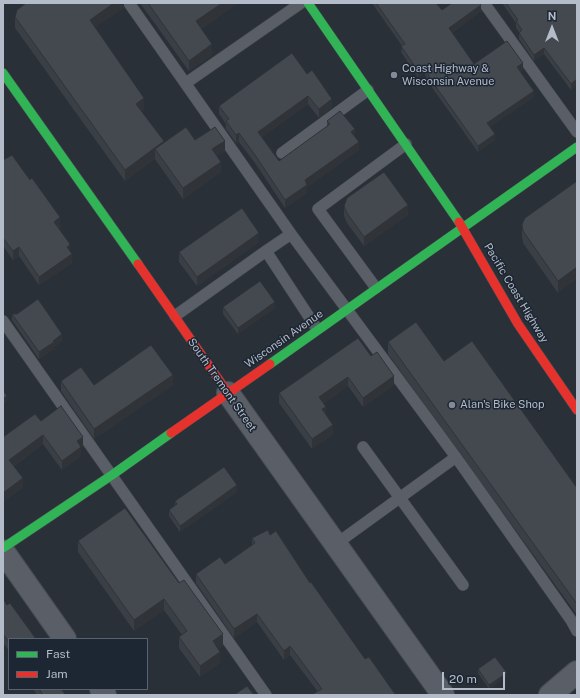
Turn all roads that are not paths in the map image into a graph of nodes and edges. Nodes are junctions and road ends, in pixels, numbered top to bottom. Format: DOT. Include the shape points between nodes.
graph roads {
  1 [pos="129,3"];
  2 [pos="301,3"];
  3 [pos="308,3"];
  4 [pos="484,3"];
  5 [pos="3,73"];
  6 [pos="186,83"];
  7 [pos="368,90"];
  8 [pos="577,132"];
  9 [pos="577,147"];
  10 [pos="409,148"];
  11 [pos="282,154"];
  12 [pos="463,227"];
  13 [pos="291,234"];
  14 [pos="266,251"];
  15 [pos="376,288"];
  16 [pos="346,309"];
  17 [pos="175,316"];
  18 [pos="3,321"];
  19 [pos="317,329"];
  20 [pos="228,394"];
  21 [pos="573,396"];
  22 [pos="577,410"];
  23 [pos="363,447"];
  24 [pos="456,457"];
  25 [pos="112,475"];
  26 [pos="400,498"];
  27 [pos="336,544"];
  28 [pos="3,550"];
  29 [pos="463,584"];
  30 [pos="577,631"];
  31 [pos="64,638"];
  32 [pos="577,672"];
  33 [pos="266,695"];
  34 [pos="443,695"];
  35 [pos="550,695"];
  1 -- 6 [label="lane"];
  2 -- 6 [label="lane"];
  3 -- 7 [label="main road"];
  4 -- 8 [label="lane"];
  5 -- 17 [label="main road, South Tremont Street"];
  6 -- 13 [label="lane"];
  7 -- 10 [label="main road"];
  7 -- 11 [label="lane"];
  9 -- 12 [label="main road, Wisconsin Avenue"];
  10 -- 12 [label="main road, Pacific Coast Highway"];
  10 -- 15 [label="lane" via="318,209"];
  12 -- 15 [label="main road, Wisconsin Avenue"];
  12 -- 21 [label="main road, Pacific Coast Highway" via="518,324"];
  13 -- 14 [label="lane"];
  13 -- 16 [label="lane"];
  14 -- 17 [label="lane"];
  14 -- 19 [label="lane"];
  15 -- 16 [label="main road, Wisconsin Avenue"];
  16 -- 19 [label="main road, Wisconsin Avenue"];
  16 -- 24 [label="lane"];
  17 -- 20 [label="main road, South Tremont Street"];
  18 -- 25 [label="lane"];
  19 -- 20 [label="main road, Wisconsin Avenue"];
  20 -- 25 [label="main road, Wisconsin Avenue"];
  20 -- 27 [label="street, South Tremont Street"];
  21 -- 22 [label="main road, Pacific Coast Highway"];
  23 -- 26 [label="lane"];
  24 -- 26 [label="lane"];
  24 -- 30 [label="lane"];
  25 -- 28 [label="main road, Wisconsin Avenue"];
  25 -- 33 [label="lane"];
  26 -- 27 [label="lane"];
  26 -- 29 [label="lane"];
  27 -- 34 [label="street, South Tremont Street"];
  28 -- 31 [label="street"];
  32 -- 35 [label="street"];
}
